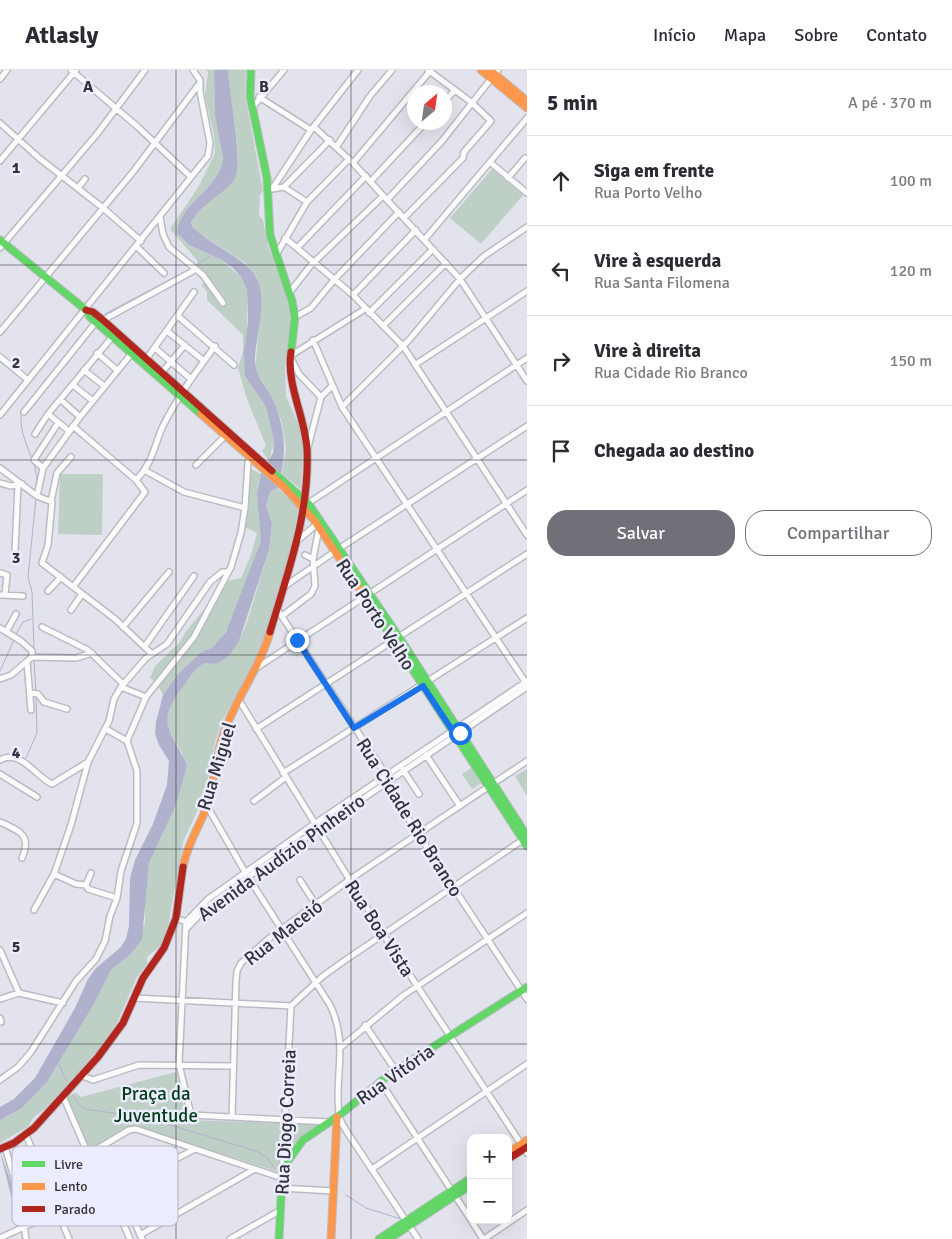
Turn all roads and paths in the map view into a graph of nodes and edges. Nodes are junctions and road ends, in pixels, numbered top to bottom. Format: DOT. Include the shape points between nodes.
graph roads {
  1 [pos="7,70"];
  2 [pos="145,70"];
  3 [pos="192,70"];
  4 [pos="251,70"];
  5 [pos="284,70"];
  6 [pos="358,70"];
  7 [pos="392,70"];
  8 [pos="481,70"];
  9 [pos="74,71"];
  10 [pos="430,71"];
  11 [pos="494,73"];
  12 [pos="0,78"];
  13 [pos="199,83"];
  14 [pos="455,90"];
  15 [pos="452,93"];
  16 [pos="259,97"];
  17 [pos="527,101"];
  18 [pos="471,102"];
  19 [pos="527,108"];
  20 [pos="117,109"];
  21 [pos="252,109"];
  22 [pos="527,118"];
  23 [pos="0,123"];
  24 [pos="313,128"];
  25 [pos="419,130"];
  26 [pos="19,139"];
  27 [pos="330,140"];
  28 [pos="155,143"];
  29 [pos="337,146"];
  30 [pos="526,158"];
  31 [pos="0,161"];
  32 [pos="351,161"];
  33 [pos="490,163"];
  34 [pos="61,176"];
  35 [pos="190,176"];
  36 [pos="366,176"];
  37 [pos="508,178"];
  38 [pos="85,179"];
  39 [pos="371,181"];
  40 [pos="284,186"];
  41 [pos="78,188"];
  42 [pos="270,192"];
  43 [pos="527,193"];
  44 [pos="385,198"];
  45 [pos="307,202"];
  46 [pos="103,208"];
  47 [pos="399,212"];
  48 [pos="160,217"];
  49 [pos="404,218"];
  50 [pos="527,227"];
  51 [pos="416,230"];
  52 [pos="285,238"];
  53 [pos="425,239"];
  54 [pos="142,241"];
  55 [pos="1,244"];
  56 [pos="137,247"];
  57 [pos="297,248"];
  58 [pos="433,249"];
  59 [pos="276,256"];
  60 [pos="314,263"];
  61 [pos="446,263"];
  62 [pos="193,270"];
  63 [pos="164,273"];
  64 [pos="47,277"];
  65 [pos="460,279"];
  66 [pos="334,280"];
  67 [pos="527,291"];
  68 [pos="194,292"];
  69 [pos="290,292"];
  70 [pos="353,296"];
  71 [pos="223,303"];
  72 [pos="86,310"];
  73 [pos="367,311"];
  74 [pos="178,316"];
  75 [pos="295,317"];
  76 [pos="485,318"];
  77 [pos="99,321"];
  78 [pos="383,326"];
  79 [pos="0,332"];
  80 [pos="167,332"];
  81 [pos="113,336"];
  82 [pos="313,340"];
  83 [pos="185,345"];
  84 [pos="215,346"];
  85 [pos="403,346"];
  86 [pos="155,348"];
  87 [pos="97,353"];
  88 [pos="132,353"];
  89 [pos="290,356"];
  90 [pos="0,357"];
  91 [pos="527,358"];
  92 [pos="146,361"];
  93 [pos="172,361"];
  94 [pos="204,361"];
  95 [pos="416,364"];
  96 [pos="517,364"];
  97 [pos="234,365"];
  98 [pos="84,370"];
  99 [pos="117,370"];
  100 [pos="162,372"];
  101 [pos="191,379"];
  102 [pos="28,380"];
  103 [pos="527,380"];
  104 [pos="73,385"];
  105 [pos="104,386"];
  106 [pos="332,386"];
  107 [pos="182,393"];
  108 [pos="321,397"];
  109 [pos="60,400"];
  110 [pos="93,401"];
  111 [pos="342,407"];
  112 [pos="24,412"];
  113 [pos="448,412"];
  114 [pos="48,414"];
  115 [pos="0,415"];
  116 [pos="80,417"];
  117 [pos="58,423"];
  118 [pos="73,426"];
  119 [pos="527,426"];
  120 [pos="69,431"];
  121 [pos="34,434"];
  122 [pos="226,436"];
  123 [pos="307,451"];
  124 [pos="71,457"];
  125 [pos="251,457"];
  126 [pos="376,458"];
  127 [pos="476,458"];
  128 [pos="196,465"];
  129 [pos="264,466"];
  130 [pos="0,468"];
  131 [pos="43,468"];
  132 [pos="146,470"];
  133 [pos="136,480"];
  134 [pos="0,484"];
  135 [pos="20,485"];
  136 [pos="527,490"];
  137 [pos="37,496"];
  138 [pos="51,501"];
  139 [pos="306,503"];
  140 [pos="406,504"];
  141 [pos="506,504"];
  142 [pos="245,508"];
  143 [pos="318,526"];
  144 [pos="527,535"];
  145 [pos="297,541"];
  146 [pos="337,549"];
  147 [pos="15,550"];
  148 [pos="437,551"];
  149 [pos="305,554"];
  150 [pos="527,554"];
  151 [pos="314,562"];
  152 [pos="169,572"];
  153 [pos="228,572"];
  154 [pos="0,573"];
  155 [pos="194,576"];
  156 [pos="61,577"];
  157 [pos="285,586"];
  158 [pos="73,587"];
  159 [pos="48,591"];
  160 [pos="82,594"];
  161 [pos="367,594"];
  162 [pos="2,595"];
  163 [pos="466,595"];
  164 [pos="23,596"];
  165 [pos="72,610"];
  166 [pos="280,613"];
  167 [pos="16,614"];
  168 [pos="527,618"];
  169 [pos="42,627"];
  170 [pos="123,627"];
  171 [pos="0,628"];
  172 [pos="6,632"];
  173 [pos="397,639"];
  174 [pos="495,639"];
  175 [pos="297,640"];
  176 [pos="145,646"];
  177 [pos="92,652"];
  178 [pos="151,653"];
  179 [pos="33,657"];
  180 [pos="27,662"];
  181 [pos="258,667"];
  182 [pos="0,679"];
  183 [pos="326,684"];
  184 [pos="425,684"];
  185 [pos="526,684"];
  186 [pos="122,685"];
  187 [pos="30,693"];
  188 [pos="146,697"];
  189 [pos="239,700"];
  190 [pos="67,709"];
  191 [pos="31,710"];
  192 [pos="354,728"];
  193 [pos="106,729"];
  194 [pos="256,729"];
  195 [pos="456,731"];
  196 [pos="127,741"];
  197 [pos="426,755"];
  198 [pos="0,760"];
  199 [pos="527,761"];
  200 [pos="88,762"];
  201 [pos="403,770"];
  202 [pos="0,774"];
  203 [pos="284,775"];
  204 [pos="386,775"];
  205 [pos="384,782"];
  206 [pos="491,785"];
  207 [pos="419,794"];
  208 [pos="37,797"];
  209 [pos="254,801"];
  210 [pos="207,806"];
  211 [pos="460,806"];
  212 [pos="0,822"];
  213 [pos="315,826"];
  214 [pos="418,834"];
  215 [pos="525,838"];
  216 [pos="527,846"];
  217 [pos="22,858"];
  218 [pos="91,873"];
  219 [pos="54,874"];
  220 [pos="246,875"];
  221 [pos="300,880"];
  222 [pos="349,880"];
  223 [pos="86,885"];
  224 [pos="453,887"];
  225 [pos="117,898"];
  226 [pos="316,905"];
  227 [pos="34,910"];
  228 [pos="527,913"];
  229 [pos="176,918"];
  230 [pos="186,922"];
  231 [pos="186,929"];
  232 [pos="281,929"];
  233 [pos="383,934"];
  234 [pos="488,939"];
  235 [pos="0,950"];
  236 [pos="316,982"];
  237 [pos="417,986"];
  238 [pos="524,988"];
  239 [pos="19,992"];
  240 [pos="135,998"];
  241 [pos="0,999"];
  242 [pos="527,999"];
  243 [pos="182,1000"];
  244 [pos="63,1003"];
  245 [pos="236,1003"];
  246 [pos="291,1006"];
  247 [pos="365,1025"];
  248 [pos="450,1036"];
  249 [pos="340,1047"];
  250 [pos="179,1064"];
  251 [pos="527,1064"];
  252 [pos="233,1066"];
  253 [pos="396,1071"];
  254 [pos="80,1075"];
  255 [pos="0,1080"];
  256 [pos="380,1081"];
  257 [pos="486,1091"];
  258 [pos="63,1096"];
  259 [pos="338,1116"];
  260 [pos="232,1117"];
  261 [pos="286,1119"];
  262 [pos="329,1122"];
  263 [pos="26,1135"];
  264 [pos="416,1138"];
  265 [pos="31,1146"];
  266 [pos="85,1146"];
  267 [pos="103,1146"];
  268 [pos="525,1146"];
  269 [pos="2,1148"];
  270 [pos="194,1149"];
  271 [pos="512,1151"];
  272 [pos="512,1156"];
  273 [pos="178,1157"];
  274 [pos="372,1169"];
  275 [pos="255,1170"];
  276 [pos="12,1175"];
  277 [pos="282,1178"];
  278 [pos="470,1179"];
  279 [pos="467,1187"];
  280 [pos="282,1188"];
  281 [pos="332,1190"];
  282 [pos="453,1193"];
  283 [pos="281,1210"];
  284 [pos="527,1210"];
  285 [pos="467,1214"];
  286 [pos="178,1215"];
  287 [pos="407,1223"];
  288 [pos="474,1224"];
  289 [pos="25,1226"];
  290 [pos="63,1226"];
  291 [pos="124,1226"];
  292 [pos="160,1226"];
  293 [pos="141,1237"];
  294 [pos="0,1238"];
  295 [pos="26,1239"];
  296 [pos="68,1239"];
  297 [pos="130,1239"];
  298 [pos="230,1239"];
  299 [pos="279,1239"];
  300 [pos="331,1239"];
  301 [pos="379,1239"];
  302 [pos="389,1239"];
  303 [pos="418,1239"];
  304 [pos="484,1239"];
  1 -- 12 [label="street"];
  2 -- 20 [label="street"];
  3 -- 13 [label="street" via="200,79"];
  4 -- 21 [label="main road"];
  5 -- 16 [label="street"];
  6 -- 24 [label="street"];
  7 -- 29 [label="street" via="370,96"];
  8 -- 11 [label="main road"];
  9 -- 20 [label="street"];
  9 -- 26 [label="street"];
  10 -- 14 [label="street"];
  10 -- 32 [label="street"];
  11 -- 17 [label="main road"];
  11 -- 18 [label="street"];
  11 -- 19 [label="main road"];
  13 -- 28 [label="street"];
  13 -- 35 [label="street" via="210,150"];
  14 -- 15 [label="street"];
  14 -- 18 [label="street"];
  16 -- 21 [label="street"];
  16 -- 24 [label="street"];
  18 -- 44 [label="street" via="442,141"];
  18 -- 49 [label="street" via="491,120 464,152 463,158"];
  20 -- 28 [label="street"];
  20 -- 34 [label="street"];
  21 -- 42 [label="main road"];
  22 -- 33 [label="street"];
  23 -- 26 [label="street"];
  24 -- 27 [label="street"];
  24 -- 42 [label="street"];
  25 -- 39 [label="street"];
  26 -- 31 [label="street"];
  26 -- 34 [label="street"];
  27 -- 29 [label="street"];
  27 -- 40 [label="street"];
  28 -- 35 [label="street"];
  28 -- 46 [label="street"];
  29 -- 32 [label="street"];
  30 -- 37 [label="street"];
  32 -- 36 [label="street"];
  32 -- 45 [label="street"];
  33 -- 37 [label="street"];
  33 -- 53 [label="street"];
  34 -- 41 [label="street"];
  34 -- 55 [label="street"];
  35 -- 48 [label="street"];
  36 -- 39 [label="street"];
  36 -- 57 [label="street"];
  37 -- 43 [label="street"];
  38 -- 41 [label="street"];
  39 -- 44 [label="street"];
  40 -- 42 [label="street"];
  40 -- 45 [label="street"];
  41 -- 46 [label="street"];
  42 -- 59 [label="main road" via="270,234"];
  44 -- 47 [label="street"];
  44 -- 60 [label="street"];
  45 -- 52 [label="street"];
  46 -- 54 [label="street"];
  46 -- 64 [label="street"];
  47 -- 49 [label="street"];
  47 -- 66 [label="street"];
  48 -- 54 [label="street"];
  48 -- 71 [label="street" via="162,234 169,247 203,275"];
  49 -- 51 [label="street"];
  50 -- 65 [label="street" via="484,256"];
  51 -- 53 [label="street"];
  51 -- 70 [label="street"];
  52 -- 57 [label="street"];
  52 -- 59 [label="street"];
  53 -- 58 [label="street"];
  54 -- 56 [label="street"];
  55 -- 64 [label="main road"];
  56 -- 63 [label="street"];
  56 -- 72 [label="street"];
  57 -- 60 [label="street"];
  58 -- 61 [label="street"];
  58 -- 73 [label="street"];
  59 -- 69 [label="main road"];
  60 -- 66 [label="street"];
  60 -- 69 [label="street"];
  61 -- 65 [label="street"];
  61 -- 78 [label="street"];
  62 -- 77 [label="street"];
  64 -- 72 [label="main road"];
  64 -- 79 [label="street"];
  65 -- 76 [label="street"];
  65 -- 85 [label="street"];
  66 -- 70 [label="street"];
  66 -- 75 [label="street" via="311,308"];
  67 -- 76 [label="street"];
  68 -- 74 [label="street"];
  69 -- 75 [label="main road"];
  70 -- 73 [label="street"];
  72 -- 77 [label="main road" via="93,312"];
  72 -- 102 [label="street"];
  73 -- 78 [label="street"];
  73 -- 82 [label="street"];
  74 -- 80 [label="street"];
  74 -- 84 [label="street"];
  75 -- 89 [label="main road"];
  76 -- 95 [label="street"];
  76 -- 96 [label="street"];
  77 -- 81 [label="main road"];
  77 -- 92 [label="main road"];
  77 -- 112 [label="street"];
  78 -- 85 [label="street"];
  80 -- 83 [label="street"];
  80 -- 86 [label="street"];
  81 -- 87 [label="street"];
  81 -- 88 [label="main road"];
  82 -- 89 [label="street"];
  82 -- 106 [label="street"];
  83 -- 93 [label="street"];
  83 -- 94 [label="street"];
  84 -- 94 [label="street"];
  84 -- 97 [label="street"];
  85 -- 95 [label="street"];
  85 -- 111 [label="street"];
  86 -- 92 [label="street"];
  86 -- 93 [label="street"];
  87 -- 98 [label="street"];
  87 -- 99 [label="street"];
  88 -- 92 [label="main road"];
  88 -- 99 [label="street"];
  89 -- 108 [label="street" via="300,374"];
  89 -- 123 [label="main road" via="292,388"];
  90 -- 102 [label="street"];
  91 -- 96 [label="street"];
  92 -- 100 [label="main road"];
  92 -- 107 [label="main road"];
  93 -- 100 [label="street"];
  93 -- 101 [label="street"];
  94 -- 101 [label="street"];
  95 -- 113 [label="street"];
  96 -- 103 [label="street"];
  96 -- 113 [label="street"];
  98 -- 104 [label="street"];
  98 -- 105 [label="street"];
  99 -- 105 [label="street"];
  100 -- 107 [label="main road"];
  101 -- 107 [label="street"];
  102 -- 115 [label="street"];
  104 -- 109 [label="street"];
  104 -- 110 [label="street"];
  105 -- 110 [label="street"];
  106 -- 108 [label="street"];
  106 -- 111 [label="street"];
  107 -- 122 [label="main road"];
  107 -- 129 [label="main road"];
  107 -- 132 [label="street" via="162,428"];
  108 -- 123 [label="street, Rua Miguel"];
  109 -- 114 [label="street"];
  109 -- 116 [label="street"];
  110 -- 116 [label="street"];
  111 -- 126 [label="street"];
  113 -- 126 [label="street"];
  113 -- 127 [label="street"];
  114 -- 117 [label="street"];
  114 -- 121 [label="street"];
  116 -- 118 [label="street"];
  117 -- 120 [label="street"];
  117 -- 131 [label="street" via="34,460"];
  118 -- 120 [label="street"];
  118 -- 133 [label="street"];
  119 -- 127 [label="street"];
  120 -- 131 [label="street"];
  122 -- 125 [label="main road"];
  122 -- 128 [label="street"];
  123 -- 139 [label="main road, Rua Miguel"];
  124 -- 138 [label="street" via="57,473"];
  125 -- 129 [label="main road"];
  125 -- 142 [label="street"];
  126 -- 139 [label="street"];
  126 -- 140 [label="street"];
  127 -- 140 [label="street"];
  127 -- 141 [label="street"];
  129 -- 139 [label="main road, Rua Porto Velho"];
  130 -- 135 [label="street"];
  131 -- 137 [label="street"];
  132 -- 133 [label="street"];
  132 -- 142 [label="street" via="184,492"];
  133 -- 158 [label="street" via="145,490 144,495"];
  134 -- 135 [label="street"];
  135 -- 137 [label="street"];
  135 -- 147 [label="street"];
  136 -- 141 [label="street"];
  137 -- 138 [label="street"];
  138 -- 156 [label="street" via="48,546 41,562"];
  139 -- 143 [label="main road, Rua Porto Velho"];
  139 -- 145 [label="main road, Rua Miguel"];
  139 -- 146 [label="main road, Rua Porto Velho"];
  140 -- 146 [label="street"];
  140 -- 148 [label="street"];
  141 -- 144 [label="street"];
  141 -- 148 [label="street"];
  142 -- 153 [label="street"];
  143 -- 145 [label="street"];
  143 -- 146 [label="main road, Rua Porto Velho"];
  143 -- 151 [label="street"];
  145 -- 157 [label="main road, Rua Miguel"];
  146 -- 151 [label="street"];
  146 -- 161 [label="main road, Rua Porto Velho"];
  148 -- 161 [label="street"];
  148 -- 163 [label="street"];
  149 -- 151 [label="street"];
  150 -- 163 [label="street"];
  151 -- 157 [label="street"];
  151 -- 166 [label="street" via="316,579 311,594"];
  152 -- 170 [label="street"];
  153 -- 178 [label="street" via="222,572 210,582 167,644"];
  153 -- 188 [label="street" via="194,637"];
  154 -- 162 [label="street" via="7,575"];
  155 -- 176 [label="street"];
  156 -- 158 [label="street"];
  156 -- 159 [label="street"];
  157 -- 166 [label="main road, Rua Miguel"];
  158 -- 160 [label="street"];
  160 -- 165 [label="street"];
  160 -- 170 [label="street"];
  161 -- 173 [label="main road, Rua Porto Velho"];
  161 -- 175 [label="street"];
  162 -- 164 [label="street"];
  163 -- 173 [label="street"];
  163 -- 174 [label="street"];
  166 -- 175 [label="street, Rua Cidade Rio Branco"];
  166 -- 181 [label="main road, Rua Miguel"];
  167 -- 172 [label="street"];
  168 -- 174 [label="street"];
  169 -- 177 [label="street"];
  170 -- 176 [label="street"];
  171 -- 172 [label="street"];
  172 -- 179 [label="street" via="31,651"];
  173 -- 183 [label="street"];
  173 -- 184 [label="main road, Rua Porto Velho"];
  174 -- 184 [label="street"];
  174 -- 185 [label="street"];
  175 -- 181 [label="street"];
  175 -- 183 [label="street, Rua Cidade Rio Branco"];
  176 -- 178 [label="street"];
  177 -- 179 [label="street" via="76,658"];
  177 -- 186 [label="street"];
  178 -- 186 [label="street"];
  179 -- 180 [label="street"];
  180 -- 182 [label="street"];
  180 -- 187 [label="street"];
  181 -- 189 [label="main road, Rua Miguel"];
  183 -- 192 [label="street, Rua Cidade Rio Branco"];
  183 -- 194 [label="street"];
  184 -- 192 [label="street"];
  184 -- 195 [label="main road, Rua Porto Velho"];
  185 -- 195 [label="street, Avenida Audízio Pinheiro"];
  186 -- 188 [label="street"];
  186 -- 193 [label="street"];
  187 -- 190 [label="street" via="37,693 44,702"];
  187 -- 191 [label="street"];
  188 -- 196 [label="street"];
  189 -- 194 [label="street, Rua Boa Vista"];
  189 -- 210 [label="main road, Rua Miguel" via="222,737"];
  192 -- 203 [label="street"];
  192 -- 204 [label="street, Rua Cidade Rio Branco"];
  193 -- 196 [label="street"];
  193 -- 200 [label="street"];
  194 -- 203 [label="street, Rua Boa Vista"];
  195 -- 197 [label="street, Avenida Audízio Pinheiro"];
  195 -- 204 [label="street, Avenida Audízio Pinheiro"];
  195 -- 206 [label="main road, Rua Porto Velho"];
  196 -- 225 [label="street" via="137,771 137,823 121,871"];
  197 -- 201 [label="street, Avenida Audízio Pinheiro"];
  197 -- 211 [label="street"];
  198 -- 200 [label="street" via="8,757 23,761 52,784"];
  199 -- 206 [label="street, Rua Maceió"];
  200 -- 219 [label="street"];
  201 -- 205 [label="street, Avenida Audízio Pinheiro"];
  201 -- 207 [label="street"];
  202 -- 208 [label="street"];
  203 -- 209 [label="street"];
  203 -- 213 [label="street, Rua Boa Vista"];
  204 -- 205 [label="street, Rua Cidade Rio Branco"];
  204 -- 213 [label="street, Avenida Audízio Pinheiro"];
  205 -- 213 [label="street, Avenida Audízio Pinheiro"];
  205 -- 214 [label="street, Rua Cidade Rio Branco"];
  206 -- 211 [label="street, Rua Maceió"];
  206 -- 215 [label="main road, Rua Porto Velho"];
  210 -- 220 [label="street"];
  210 -- 229 [label="main road, Rua Miguel" via="186,849"];
  211 -- 214 [label="street, Rua Maceió"];
  212 -- 217 [label="street" via="26,839"];
  213 -- 220 [label="street, Avenida Audízio Pinheiro"];
  213 -- 222 [label="street, Rua Boa Vista"];
  214 -- 222 [label="street, Rua Maceió"];
  214 -- 224 [label="street, Rua Cidade Rio Branco"];
  215 -- 216 [label="main road, Rua Porto Velho"];
  215 -- 224 [label="street"];
  218 -- 223 [label="street"];
  219 -- 223 [label="street"];
  219 -- 227 [label="street"];
  220 -- 230 [label="street, Avenida Audízio Pinheiro" via="208,899"];
  220 -- 231 [label="street, Avenida Audízio Pinheiro"];
  220 -- 232 [label="street"];
  221 -- 226 [label="street"];
  222 -- 226 [label="street, Rua Maceió"];
  222 -- 233 [label="street, Rua Boa Vista"];
  223 -- 225 [label="street" via="88,889"];
  224 -- 233 [label="street"];
  224 -- 234 [label="street, Rua Cidade Rio Branco"];
  225 -- 244 [label="street" via="101,951 82,972"];
  226 -- 232 [label="street, Rua Maceió"];
  228 -- 234 [label="street"];
  229 -- 230 [label="street, Avenida Audízio Pinheiro"];
  229 -- 240 [label="main road, Rua Miguel" via="164,948 143,978"];
  230 -- 231 [label="street, Avenida Audízio Pinheiro"];
  231 -- 243 [label="street, Avenida Audízio Pinheiro"];
  232 -- 236 [label="street"];
  232 -- 245 [label="street, Rua Maceió" via="241,963 237,970"];
  233 -- 236 [label="street"];
  233 -- 237 [label="street, Rua Boa Vista"];
  234 -- 237 [label="street"];
  234 -- 238 [label="street, Rua Cidade Rio Branco"];
  235 -- 239 [label="street"];
  236 -- 246 [label="street"];
  236 -- 249 [label="street" via="338,1022"];
  237 -- 247 [label="street"];
  237 -- 248 [label="street, Rua Boa Vista"];
  238 -- 242 [label="street, Rua Cidade Rio Branco"];
  238 -- 248 [label="main road, Rua Vitória"];
  239 -- 241 [label="street"];
  239 -- 244 [label="street"];
  240 -- 243 [label="street"];
  240 -- 254 [label="main road, Rua Miguel" via="115,1036"];
  243 -- 245 [label="street"];
  243 -- 250 [label="street, Avenida Audízio Pinheiro"];
  244 -- 255 [label="street" via="31,1052"];
  245 -- 246 [label="street"];
  245 -- 252 [label="street, Rua Maceió"];
  246 -- 261 [label="street, Rua Diogo Correia"];
  247 -- 249 [label="street"];
  247 -- 253 [label="street"];
  248 -- 253 [label="main road, Rua Vitória"];
  248 -- 257 [label="street, Rua Boa Vista"];
  249 -- 259 [label="street"];
  250 -- 252 [label="street"];
  250 -- 254 [label="street" via="139,1065 93,1080"];
  250 -- 260 [label="street, Avenida Audízio Pinheiro" via="191,1116"];
  251 -- 257 [label="street"];
  252 -- 260 [label="street, Rua Maceió"];
  253 -- 256 [label="main road, Rua Vitória"];
  254 -- 258 [label="main road, Rua Miguel"];
  256 -- 259 [label="main road, Rua Vitória"];
  256 -- 264 [label="street"];
  257 -- 264 [label="street"];
  257 -- 268 [label="street, Rua Boa Vista"];
  258 -- 263 [label="main road, Rua Miguel"];
  258 -- 266 [label="street"];
  259 -- 262 [label="main road, Rua Vitória"];
  259 -- 274 [label="street"];
  259 -- 281 [label="main road"];
  260 -- 261 [label="street"];
  261 -- 262 [label="street"];
  261 -- 277 [label="street, Rua Diogo Correia"];
  262 -- 277 [label="main road, Rua Vitória" via="302,1140"];
  263 -- 265 [label="street"];
  263 -- 269 [label="main road, Rua Miguel"];
  264 -- 274 [label="street"];
  264 -- 282 [label="street"];
  267 -- 270 [label="street" via="132,1129"];
  268 -- 271 [label="main road"];
  268 -- 272 [label="main road"];
  269 -- 276 [label="street"];
  270 -- 273 [label="street"];
  270 -- 275 [label="street"];
  274 -- 287 [label="street"];
  275 -- 277 [label="street"];
  275 -- 286 [label="street"];
  277 -- 280 [label="main road, Rua Diogo Correia"];
  278 -- 282 [label="main road"];
  279 -- 282 [label="main road"];
  280 -- 281 [label="street"];
  280 -- 283 [label="main road, Rua Diogo Correia"];
  281 -- 300 [label="main road"];
  282 -- 285 [label="street"];
  282 -- 287 [label="main road"];
  283 -- 298 [label="street"];
  283 -- 299 [label="main road, Rua Diogo Correia"];
  284 -- 304 [label="street"];
  287 -- 301 [label="main road"];
  287 -- 302 [label="main road"];
  287 -- 303 [label="street"];
  288 -- 304 [label="street"];
  289 -- 294 [label="street"];
  289 -- 295 [label="street"];
  290 -- 296 [label="street"];
  291 -- 297 [label="street"];
  292 -- 293 [label="street"];
}
